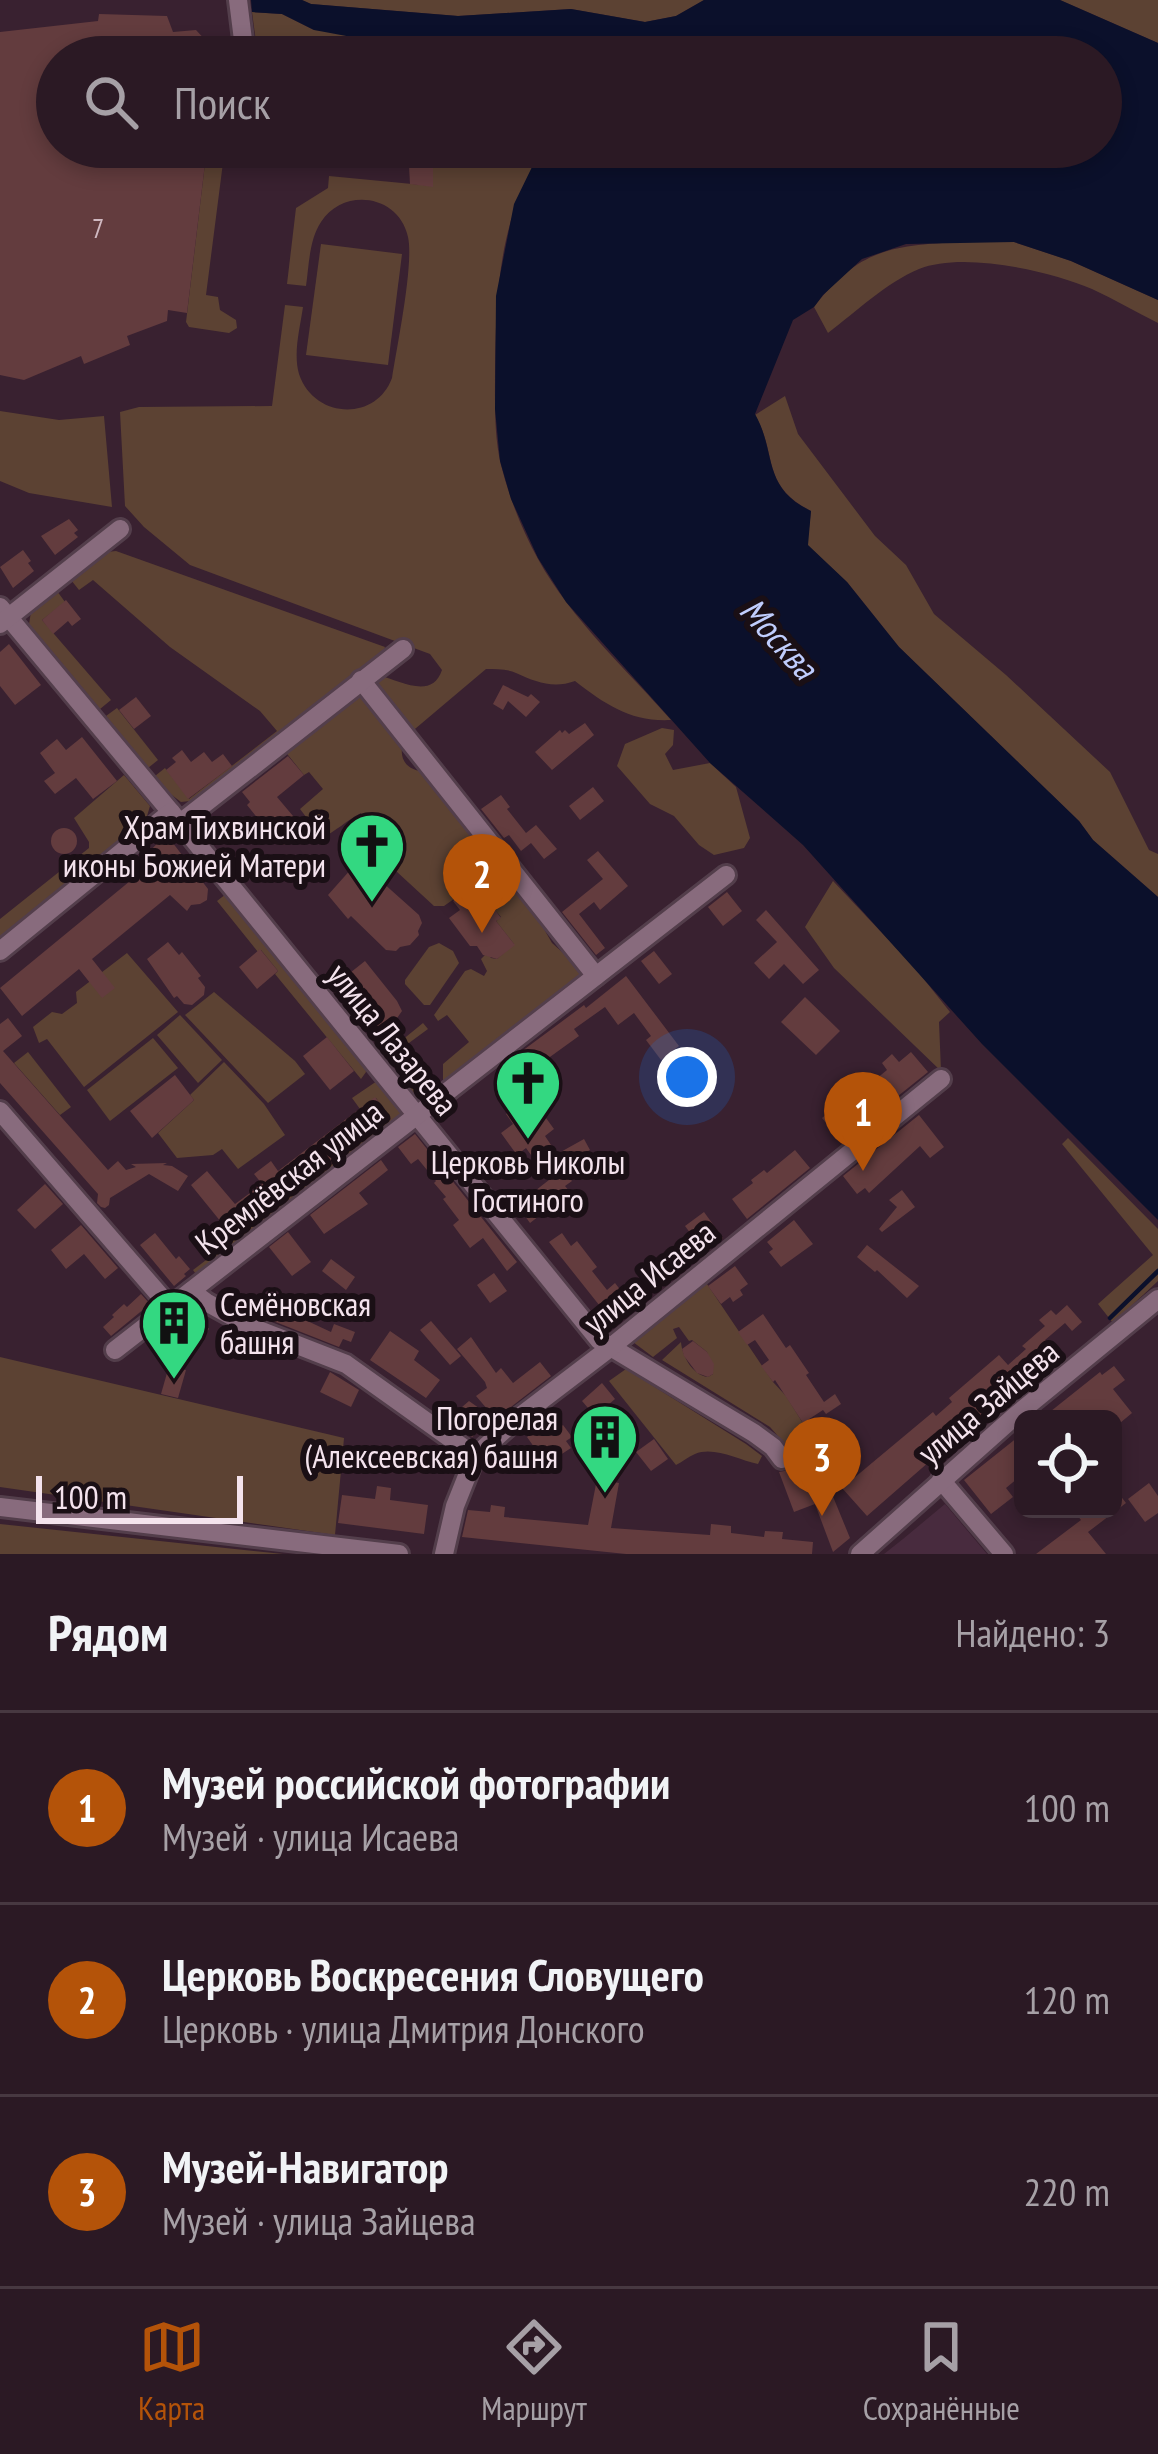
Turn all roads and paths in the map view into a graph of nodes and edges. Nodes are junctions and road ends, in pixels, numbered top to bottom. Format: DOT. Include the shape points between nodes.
graph roads {
  1 [pos="238,0"];
  2 [pos="242,36"];
  3 [pos="120,529"];
  4 [pos="3,616"];
  5 [pos="403,649"];
  6 [pos="362,680"];
  7 [pos="175,818"];
  8 [pos="726,875"];
  9 [pos="0,951"];
  10 [pos="596,976"];
  11 [pos="941,1079"];
  12 [pos="0,1111"];
  13 [pos="416,1117"];
  14 [pos="190,1291"];
  15 [pos="1158,1299"];
  16 [pos="169,1306"];
  17 [pos="611,1347"];
  18 [pos="115,1351"];
  19 [pos="475,1456"];
  20 [pos="782,1459"];
  21 [pos="941,1480"];
  22 [pos="0,1507"];
  23 [pos="399,1554"];
  24 [pos="444,1554"];
  25 [pos="860,1554"];
  26 [pos="1004,1554"];
  1 -- 2 [label="street"];
  3 -- 4 [label="street"];
  4 -- 7 [label="street, улица Лазарева"];
  5 -- 6 [label="street"];
  6 -- 7 [label="street"];
  6 -- 10 [label="street"];
  7 -- 9 [label="street"];
  7 -- 13 [label="street, улица Лазарева"];
  8 -- 10 [label="street, Кремлёвская улица"];
  10 -- 13 [label="street, Кремлёвская улица"];
  11 -- 17 [label="street, улица Исаева"];
  12 -- 16 [label="street"];
  13 -- 14 [label="street, Кремлёвская улица"];
  13 -- 17 [label="street, улица Лазарева"];
  14 -- 16 [label="street, Кремлёвская улица"];
  14 -- 19 [label="street" via="251,1327 346,1364"];
  15 -- 21 [label="street, улица Зайцева"];
  16 -- 18 [label="street, Кремлёвская улица"];
  17 -- 19 [label="street, улица Исаева"];
  17 -- 20 [label="street, улица Лазарева" via="754,1433"];
  19 -- 24 [label="street, улица Исаева"];
  21 -- 25 [label="street, улица Зайцева"];
  21 -- 26 [label="street"];
  22 -- 23 [label="street"];
}
